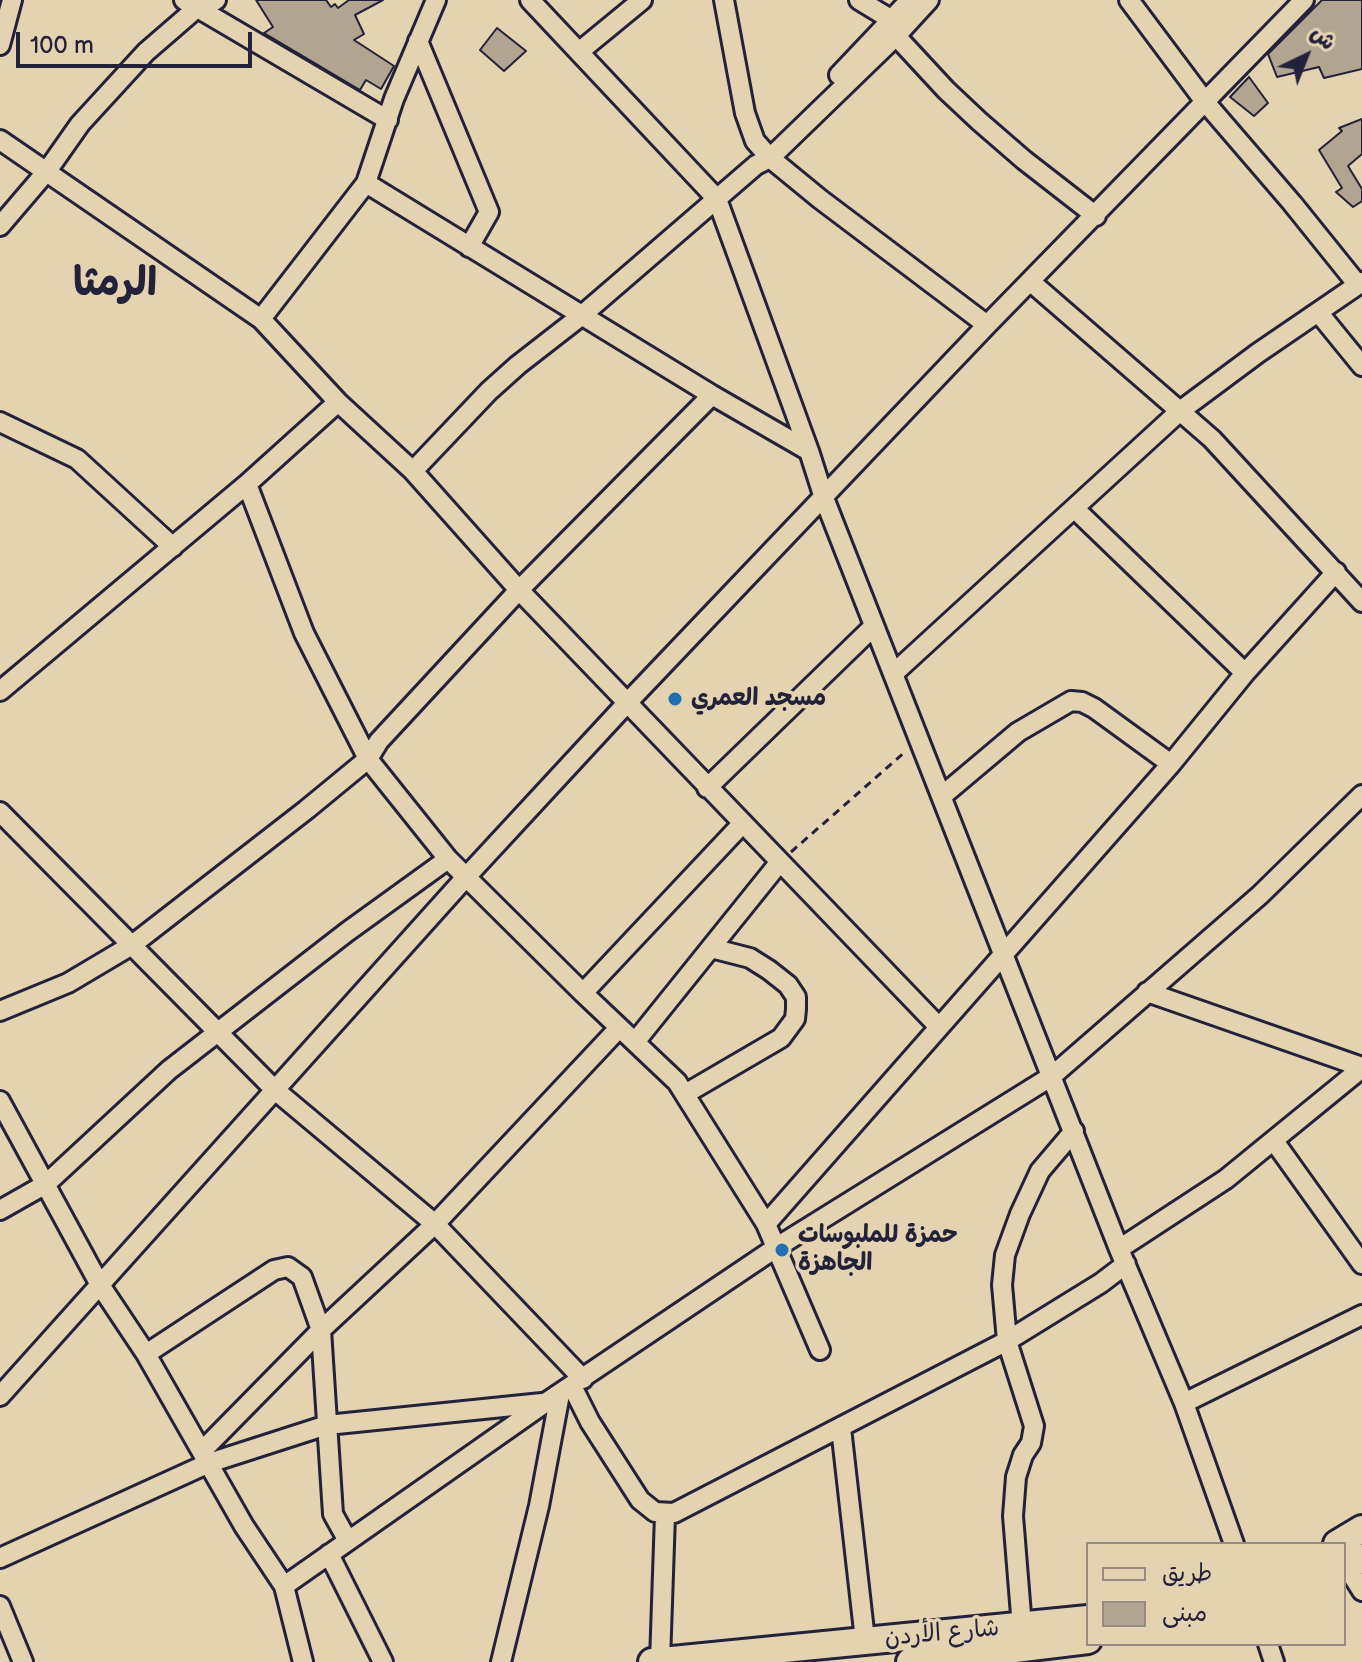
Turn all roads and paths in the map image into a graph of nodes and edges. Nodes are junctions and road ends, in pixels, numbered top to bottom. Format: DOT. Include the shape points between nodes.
graph roads {
  1 [pos="12,0"];
  2 [pos="216,0"];
  3 [pos="436,0"];
  4 [pos="530,0"];
  5 [pos="642,0"];
  6 [pos="724,0"];
  7 [pos="859,0"];
  8 [pos="910,0"];
  9 [pos="929,0"];
  10 [pos="1129,0"];
  11 [pos="1304,0"];
  12 [pos="191,4"];
  13 [pos="894,28"];
  14 [pos="418,41"];
  15 [pos="0,45"];
  16 [pos="580,51"];
  17 [pos="1206,103"];
  18 [pos="388,120"];
  19 [pos="0,140"];
  20 [pos="763,158"];
  21 [pos="47,171"];
  22 [pos="366,183"];
  23 [pos="717,199"];
  24 [pos="1096,216"];
  25 [pos="0,226"];
  26 [pos="469,247"];
  27 [pos="1031,282"];
  28 [pos="1360,284"];
  29 [pos="1318,312"];
  30 [pos="581,316"];
  31 [pos="261,319"];
  32 [pos="987,325"];
  33 [pos="1362,366"];
  34 [pos="712,395"];
  35 [pos="338,402"];
  36 [pos="1180,411"];
  37 [pos="0,422"];
  38 [pos="809,451"];
  39 [pos="413,471"];
  40 [pos="247,484"];
  41 [pos="824,498"];
  42 [pos="1075,509"];
  43 [pos="173,547"];
  44 [pos="1336,572"];
  45 [pos="519,590"];
  46 [pos="1362,602"];
  47 [pos="874,626"];
  48 [pos="1245,673"];
  49 [pos="893,674"];
  50 [pos="0,691"];
  51 [pos="627,703"];
  52 [pos="919,739"];
  53 [pos="368,759"];
  54 [pos="1171,764"];
  55 [pos="707,788"];
  56 [pos="942,796"];
  57 [pos="1361,800"];
  58 [pos="0,812"];
  59 [pos="742,824"];
  60 [pos="448,859"];
  61 [pos="779,863"];
  62 [pos="467,876"];
  63 [pos="132,945"];
  64 [pos="711,948"];
  65 [pos="1005,954"];
  66 [pos="1147,992"];
  67 [pos="583,993"];
  68 [pos="0,1011"];
  69 [pos="939,1027"];
  70 [pos="619,1028"];
  71 [pos="219,1032"];
  72 [pos="635,1042"];
  73 [pos="1362,1068"];
  74 [pos="1052,1076"];
  75 [pos="275,1090"];
  76 [pos="685,1094"];
  77 [pos="0,1101"];
  78 [pos="1074,1131"];
  79 [pos="1274,1141"];
  80 [pos="46,1184"];
  81 [pos="0,1210"];
  82 [pos="435,1224"];
  83 [pos="766,1224"];
  84 [pos="777,1247"];
  85 [pos="1123,1256"];
  86 [pos="1362,1264"];
  87 [pos="100,1285"];
  88 [pos="1362,1315"];
  89 [pos="321,1330"];
  90 [pos="1007,1341"];
  91 [pos="820,1350"];
  92 [pos="146,1354"];
  93 [pos="565,1390"];
  94 [pos="1,1393"];
  95 [pos="1184,1403"];
  96 [pos="327,1425"];
  97 [pos="841,1428"];
  98 [pos="205,1457"];
  99 [pos="665,1515"];
  100 [pos="1362,1529"];
  101 [pos="348,1541"];
  102 [pos="1233,1542"];
  103 [pos="329,1554"];
  104 [pos="0,1558"];
  105 [pos="1347,1559"];
  106 [pos="284,1586"];
  107 [pos="1362,1591"];
  108 [pos="0,1606"];
  109 [pos="1086,1619"];
  110 [pos="1022,1627"];
  111 [pos="865,1640"];
  112 [pos="1086,1640"];
  113 [pos="800,1655"];
  114 [pos="961,1659"];
  115 [pos="660,1661"];
  116 [pos="23,1662"];
  117 [pos="303,1662"];
  118 [pos="383,1662"];
  119 [pos="501,1662"];
  120 [pos="652,1662"];
  121 [pos="910,1662"];
  1 -- 15 [label="street"];
  2 -- 12 [label="street"];
  3 -- 14 [label="street"];
  4 -- 16 [label="street"];
  5 -- 16 [label="street"];
  6 -- 20 [label="street" via="745,113"];
  7 -- 13 [label="street"];
  8 -- 13 [label="street"];
  9 -- 13 [label="street"];
  10 -- 17 [label="street"];
  11 -- 17 [label="street"];
  12 -- 18 [label="street"];
  12 -- 21 [label="street" via="80,124"];
  13 -- 20 [label="street"];
  13 -- 24 [label="street" via="979,121"];
  14 -- 18 [label="street"];
  14 -- 26 [label="street" via="489,212"];
  16 -- 23 [label="street"];
  17 -- 24 [label="street"];
  17 -- 28 [label="street"];
  18 -- 22 [label="street"];
  19 -- 21 [label="street"];
  20 -- 23 [label="street"];
  20 -- 32 [label="street"];
  21 -- 25 [label="street"];
  21 -- 31 [label="street"];
  22 -- 26 [label="street"];
  22 -- 31 [label="street"];
  23 -- 30 [label="street"];
  23 -- 38 [label="street"];
  24 -- 27 [label="street"];
  26 -- 30 [label="street"];
  27 -- 32 [label="street"];
  27 -- 36 [label="street"];
  28 -- 29 [label="street"];
  29 -- 33 [label="street"];
  29 -- 36 [label="street"];
  30 -- 34 [label="street"];
  30 -- 39 [label="street" via="489,391"];
  31 -- 35 [label="street"];
  32 -- 41 [label="street"];
  34 -- 38 [label="street"];
  34 -- 45 [label="street"];
  35 -- 39 [label="street"];
  35 -- 40 [label="street"];
  36 -- 42 [label="street"];
  36 -- 44 [label="street" via="1233,459"];
  37 -- 43 [label="street" via="77,459"];
  38 -- 41 [label="street"];
  39 -- 45 [label="street"];
  40 -- 43 [label="street"];
  40 -- 53 [label="street" via="304,633"];
  41 -- 47 [label="street"];
  41 -- 51 [label="street"];
  42 -- 48 [label="street"];
  42 -- 49 [label="street"];
  43 -- 50 [label="street"];
  44 -- 46 [label="street"];
  44 -- 48 [label="street"];
  45 -- 51 [label="street"];
  45 -- 53 [label="street"];
  47 -- 49 [label="street"];
  47 -- 55 [label="street"];
  48 -- 54 [label="street"];
  49 -- 52 [label="street"];
  51 -- 55 [label="street"];
  51 -- 62 [label="street"];
  52 -- 56 [label="street"];
  52 -- 61 [label="path"];
  53 -- 60 [label="street"];
  53 -- 63 [label="street"];
  54 -- 56 [label="street" via="1094,708 1071,701 1018,732"];
  54 -- 65 [label="street"];
  55 -- 59 [label="street"];
  56 -- 65 [label="street"];
  57 -- 66 [label="street"];
  58 -- 63 [label="street"];
  59 -- 61 [label="street"];
  59 -- 67 [label="street"];
  60 -- 62 [label="street"];
  60 -- 71 [label="street"];
  61 -- 64 [label="street"];
  61 -- 69 [label="street"];
  62 -- 67 [label="street"];
  62 -- 75 [label="street"];
  63 -- 68 [label="street" via="68,983"];
  63 -- 71 [label="street"];
  64 -- 72 [label="street"];
  64 -- 76 [label="street" via="750,958 788,985 796,997 795,1019 781,1038"];
  65 -- 69 [label="street"];
  65 -- 74 [label="street"];
  66 -- 73 [label="street"];
  66 -- 74 [label="street"];
  67 -- 70 [label="street"];
  69 -- 83 [label="street"];
  70 -- 72 [label="street"];
  70 -- 82 [label="street"];
  71 -- 75 [label="street"];
  71 -- 80 [label="street" via="169,1070"];
  72 -- 76 [label="street"];
  73 -- 79 [label="street"];
  74 -- 78 [label="street"];
  74 -- 84 [label="street"];
  75 -- 82 [label="street"];
  75 -- 87 [label="street"];
  76 -- 83 [label="street"];
  77 -- 80 [label="street"];
  78 -- 85 [label="street"];
  78 -- 90 [label="street" via="1040,1171 1005,1255"];
  79 -- 85 [label="street"];
  79 -- 86 [label="street"];
  80 -- 81 [label="street"];
  80 -- 87 [label="street"];
  82 -- 89 [label="street"];
  82 -- 93 [label="street"];
  83 -- 84 [label="street"];
  84 -- 91 [label="street"];
  84 -- 93 [label="street"];
  85 -- 90 [label="street" via="1101,1283"];
  85 -- 95 [label="street"];
  87 -- 92 [label="street"];
  87 -- 94 [label="street"];
  88 -- 95 [label="street"];
  89 -- 92 [label="street" via="302,1277 288,1267 274,1270"];
  89 -- 96 [label="street"];
  89 -- 98 [label="street"];
  90 -- 97 [label="street"];
  90 -- 110 [label="street" via="1034,1426 1016,1477 1013,1516"];
  92 -- 98 [label="street"];
  93 -- 96 [label="street"];
  93 -- 99 [label="street" via="640,1500"];
  93 -- 101 [label="street"];
  93 -- 119 [label="street"];
  95 -- 102 [label="street"];
  96 -- 98 [label="street"];
  96 -- 101 [label="street" via="333,1514"];
  97 -- 99 [label="street"];
  97 -- 111 [label="street"];
  98 -- 104 [label="street"];
  98 -- 106 [label="street"];
  99 -- 115 [label="street"];
  100 -- 105 [label="highway"];
  101 -- 103 [label="street"];
  103 -- 106 [label="street"];
  103 -- 118 [label="street"];
  105 -- 107 [label="street"];
  106 -- 117 [label="street"];
  108 -- 116 [label="street"];
  109 -- 110 [label="highway, شارع الأردن"];
  110 -- 111 [label="highway, شارع الأردن"];
  111 -- 113 [label="highway, شارع الأردن"];
  112 -- 114 [label="highway, شارع الأردن"];
  113 -- 115 [label="highway, شارع الأردن"];
  114 -- 121 [label="highway, شارع الأردن"];
  115 -- 120 [label="highway, شارع الأردن"];
}
